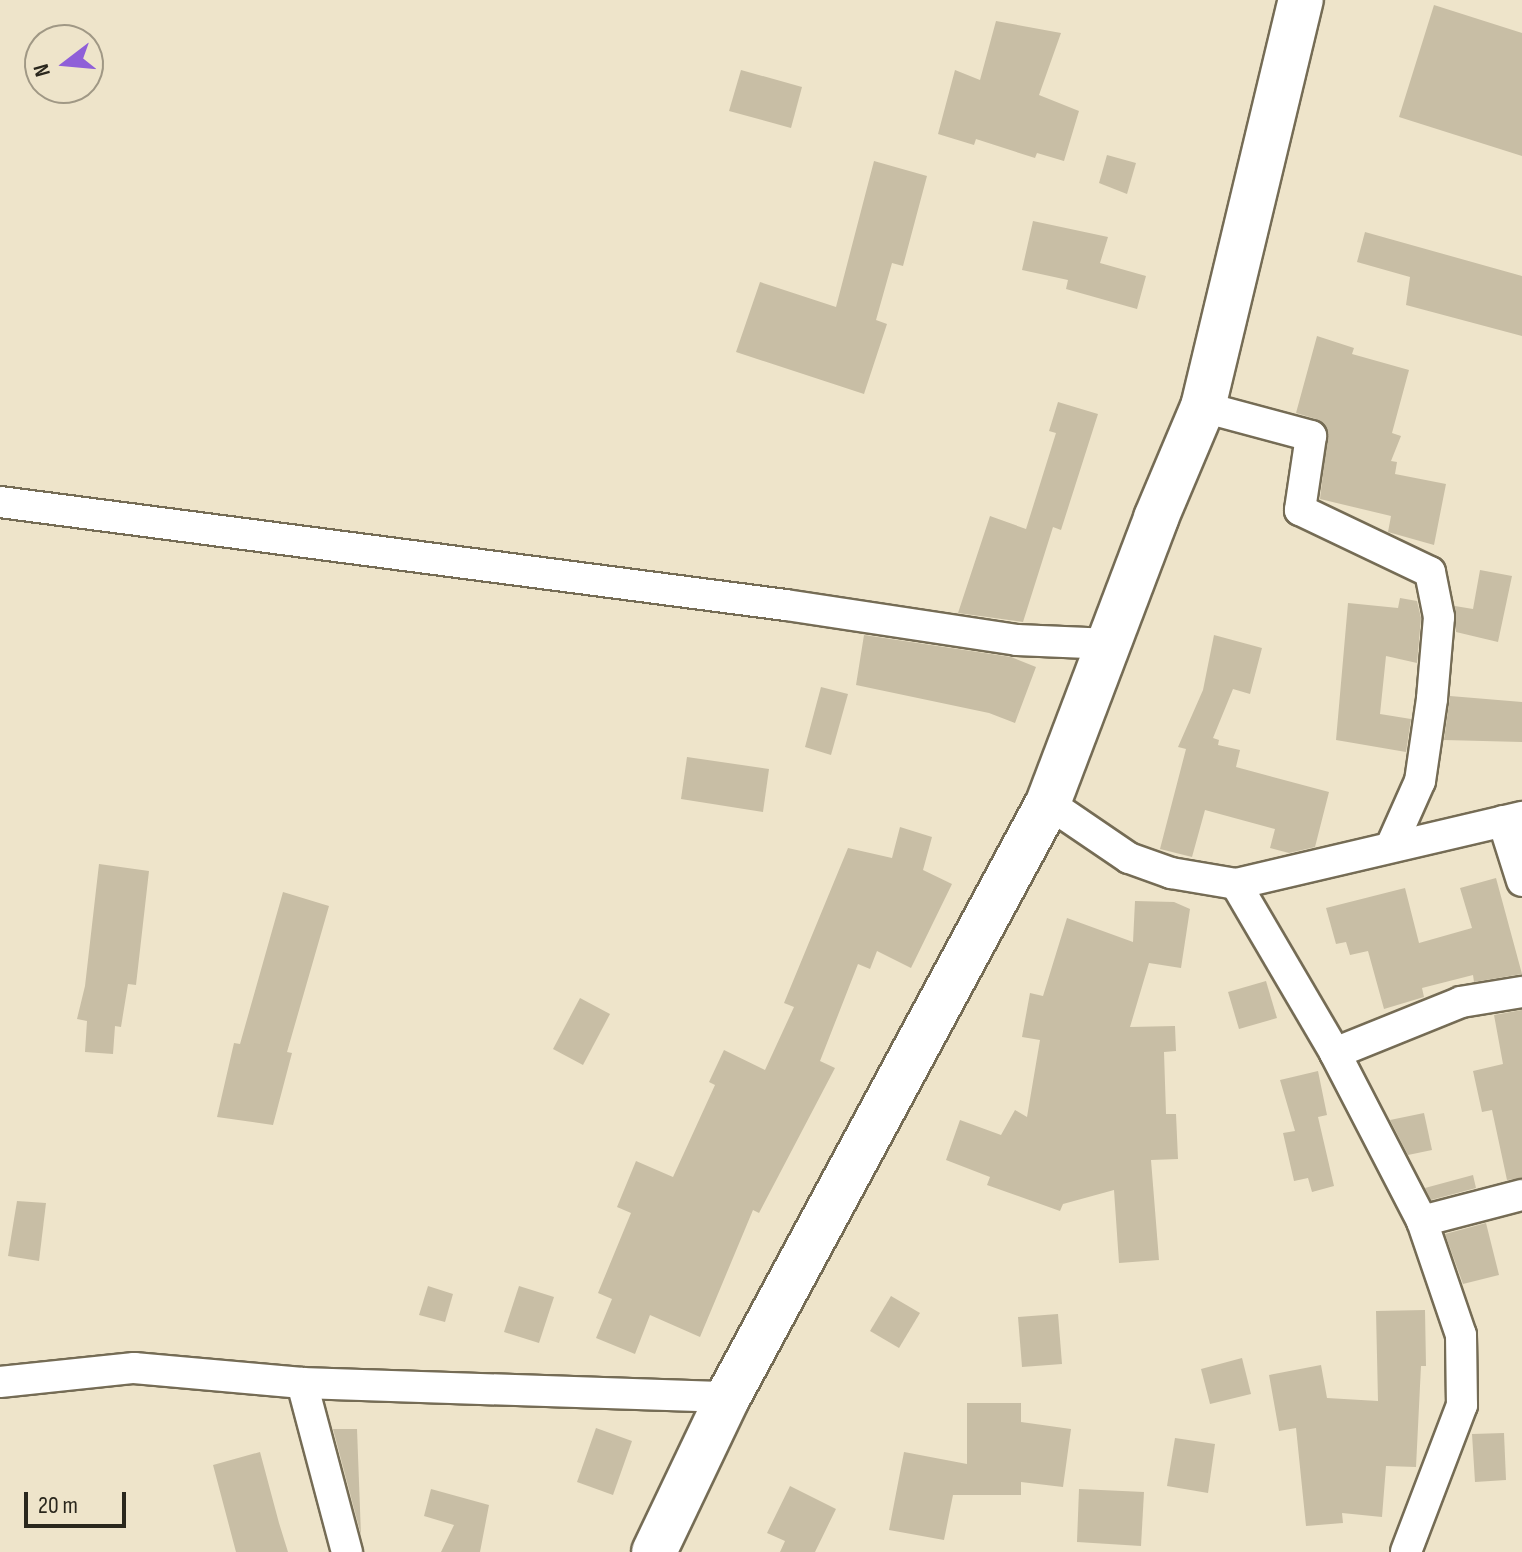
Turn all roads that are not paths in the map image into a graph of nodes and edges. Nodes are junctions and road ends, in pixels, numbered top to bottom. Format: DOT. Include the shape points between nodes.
graph roads {
  1 [pos="1301,0"];
  2 [pos="1203,407"];
  3 [pos="0,502"];
  4 [pos="1111,644"];
  5 [pos="1048,803"];
  6 [pos="1512,819"];
  7 [pos="1391,846"];
  8 [pos="1522,881"];
  9 [pos="1236,884"];
  10 [pos="1522,992"];
  11 [pos="1335,1053"];
  12 [pos="1522,1195"];
  13 [pos="1422,1221"];
  14 [pos="0,1382"];
  15 [pos="302,1383"];
  16 [pos="728,1397"];
  17 [pos="347,1552"];
  18 [pos="654,1552"];
  19 [pos="1406,1552"];
  1 -- 2 [label="highway"];
  2 -- 4 [label="highway"];
  2 -- 7 [label="street" via="1311,436 1300,510 1430,572 1439,617 1432,699 1420,781"];
  3 -- 4 [label="street" via="1017,640"];
  4 -- 5 [label="highway"];
  5 -- 9 [label="street" via="1129,858 1171,873"];
  5 -- 16 [label="highway"];
  6 -- 7 [label="street"];
  6 -- 8 [label="street"];
  7 -- 9 [label="street"];
  9 -- 11 [label="street"];
  10 -- 11 [label="street" via="1461,1002"];
  11 -- 13 [label="street"];
  12 -- 13 [label="street"];
  13 -- 19 [label="street" via="1461,1335 1462,1405"];
  14 -- 15 [label="street" via="134,1368"];
  15 -- 16 [label="street"];
  15 -- 17 [label="street"];
  16 -- 18 [label="highway"];
}
